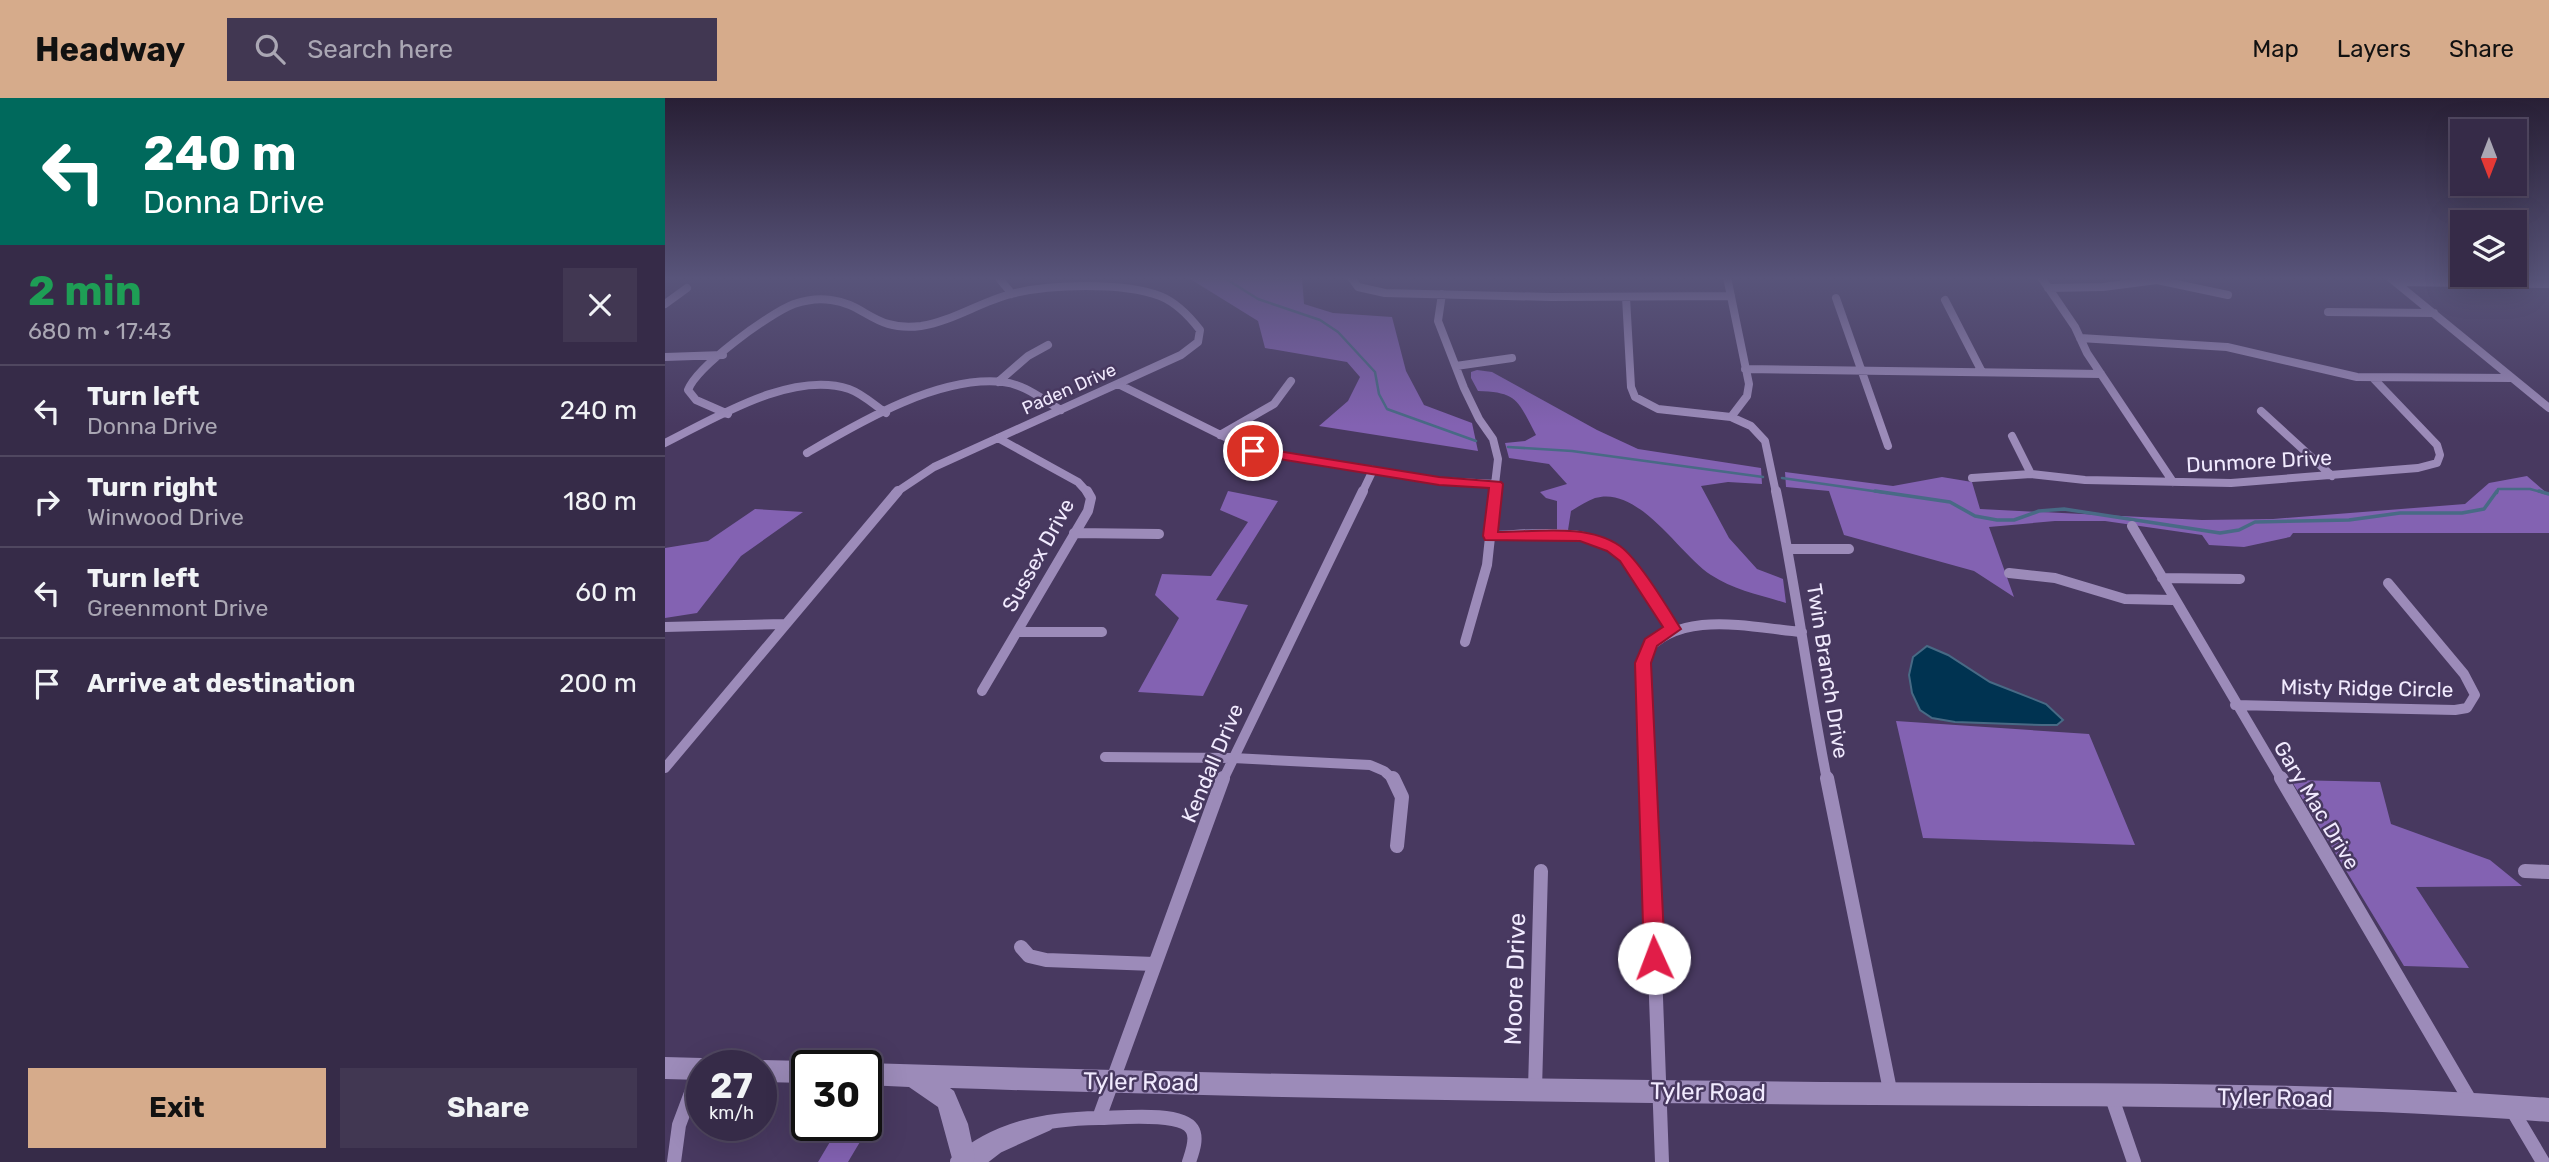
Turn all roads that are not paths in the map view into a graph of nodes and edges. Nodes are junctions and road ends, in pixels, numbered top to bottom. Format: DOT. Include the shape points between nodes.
graph roads {
  1 [pos="758,327"];
  2 [pos="1198,327"];
  3 [pos="1440,327"];
  4 [pos="1627,327"];
  5 [pos="1737,327"];
  6 [pos="1846,327"];
  7 [pos="1959,327"];
  8 [pos="2073,327"];
  9 [pos="2450,327"];
  10 [pos="2080,338"];
  11 [pos="1048,345"];
  12 [pos="723,355"];
  13 [pos="665,357"];
  14 [pos="1512,358"];
  15 [pos="1456,366"];
  16 [pos="1745,369"];
  17 [pos="1861,370"];
  18 [pos="1982,372"];
  19 [pos="2101,374"];
  20 [pos="2374,378"];
  21 [pos="2512,378"];
  22 [pos="1291,381"];
  23 [pos="998,382"];
  24 [pos="1118,384"];
  25 [pos="2549,408"];
  26 [pos="1061,410"];
  27 [pos="2261,411"];
  28 [pos="885,413"];
  29 [pos="728,414"];
  30 [pos="1731,417"];
  31 [pos="1220,435"];
  32 [pos="2012,436"];
  33 [pos="997,438"];
  34 [pos="665,443"];
  35 [pos="1888,446"];
  36 [pos="807,453"];
  37 [pos="1373,470"];
  38 [pos="2031,474"];
  39 [pos="2332,476"];
  40 [pos="1972,478"];
  41 [pos="2173,482"];
  42 [pos="1496,484"];
  43 [pos="2132,526"];
  44 [pos="1074,533"];
  45 [pos="1159,534"];
  46 [pos="1490,536"];
  47 [pos="1788,549"];
  48 [pos="1849,549"];
  49 [pos="2009,573"];
  50 [pos="2162,578"];
  51 [pos="2240,579"];
  52 [pos="2388,583"];
  53 [pos="2173,600"];
  54 [pos="785,624"];
  55 [pos="665,627"];
  56 [pos="1673,629"];
  57 [pos="1017,632"];
  58 [pos="1102,632"];
  59 [pos="1802,632"];
  60 [pos="1465,642"];
  61 [pos="982,691"];
  62 [pos="2235,705"];
  63 [pos="1105,757"];
  64 [pos="1233,758"];
  65 [pos="665,768"];
  66 [pos="1397,846"];
  67 [pos="1541,871"];
  68 [pos="2525,871"];
  69 [pos="2549,872"];
  70 [pos="1021,947"];
  71 [pos="1154,964"];
  72 [pos="665,1068"];
  73 [pos="686,1069"];
  74 [pos="882,1075"];
  75 [pos="913,1076"];
  76 [pos="1111,1082"];
  77 [pos="1535,1089"];
  78 [pos="1660,1092"];
  79 [pos="1891,1095"];
  80 [pos="2111,1095"];
  81 [pos="2472,1104"];
  82 [pos="2509,1105"];
  83 [pos="686,1107"];
  84 [pos="2549,1110"];
  85 [pos="1099,1118"];
  86 [pos="966,1160"];
  87 [pos="674,1162"];
  88 [pos="1189,1162"];
  89 [pos="1661,1162"];
  90 [pos="2134,1162"];
  91 [pos="2543,1162"];
  1 -- 12 [label="street, Paden Drive"];
  2 -- 24 [label="street, Paden Drive" via="1201,338 1190,350"];
  3 -- 15 [label="street"];
  4 -- 30 [label="street" via="1630,387 1635,397 1658,408"];
  5 -- 16 [label="street"];
  6 -- 17 [label="street"];
  7 -- 18 [label="street"];
  8 -- 10 [label="street"];
  9 -- 21 [label="street"];
  10 -- 19 [label="street"];
  10 -- 20 [label="street" via="2227,347"];
  11 -- 23 [label="street"];
  12 -- 13 [label="street"];
  12 -- 29 [label="street, Paden Drive" via="691,382 688,390 696,400"];
  14 -- 15 [label="street"];
  15 -- 42 [label="street" via="1493,439 1498,459"];
  16 -- 17 [label="street"];
  16 -- 30 [label="street" via="1749,391"];
  17 -- 18 [label="street"];
  17 -- 35 [label="street"];
  18 -- 19 [label="street"];
  19 -- 41 [label="street"];
  20 -- 21 [label="street"];
  20 -- 39 [label="street, Dunmore Drive" via="2437,445 2437,463"];
  21 -- 25 [label="street"];
  22 -- 31 [label="street" via="1274,404"];
  23 -- 26 [label="street" via="1020,387"];
  23 -- 28 [label="street" via="946,388"];
  24 -- 26 [label="street, Paden Drive"];
  24 -- 31 [label="street"];
  26 -- 33 [label="street, Paden Drive"];
  27 -- 39 [label="street"];
  28 -- 29 [label="street" via="852,390 818,386 772,395"];
  28 -- 36 [label="street"];
  29 -- 34 [label="street"];
  30 -- 47 [label="street, Twin Branch Drive" via="1752,426 1765,441"];
  31 -- 37 [label="street" via="1253,451"];
  32 -- 38 [label="street"];
  33 -- 44 [label="street, Sussex Drive" via="1085,487 1090,505"];
  33 -- 54 [label="street, Paden Drive" via="925,472 895,493"];
  37 -- 42 [label="street"];
  37 -- 64 [label="street, Kendall Drive"];
  38 -- 40 [label="street, Dunmore Drive"];
  38 -- 41 [label="street, Dunmore Drive"];
  39 -- 41 [label="street, Dunmore Drive"];
  42 -- 46 [label="street"];
  43 -- 50 [label="street, Gary Mac Drive"];
  44 -- 45 [label="street"];
  44 -- 57 [label="street, Sussex Drive"];
  46 -- 56 [label="street" via="1581,537 1612,547 1625,558"];
  46 -- 60 [label="street" via="1483,582"];
  47 -- 48 [label="street"];
  47 -- 59 [label="street, Twin Branch Drive"];
  49 -- 53 [label="street" via="2055,578 2125,599"];
  50 -- 51 [label="street"];
  50 -- 53 [label="street, Gary Mac Drive"];
  52 -- 62 [label="street, Misty Ridge Circle" via="2464,674 2475,695 2467,708"];
  53 -- 62 [label="street, Gary Mac Drive"];
  54 -- 55 [label="street"];
  54 -- 65 [label="street, Paden Drive"];
  56 -- 59 [label="street" via="1703,626"];
  56 -- 78 [label="street" via="1651,643 1643,663"];
  57 -- 58 [label="street"];
  57 -- 61 [label="street, Sussex Drive"];
  59 -- 79 [label="street, Twin Branch Drive" via="1807,681"];
  62 -- 81 [label="street, Gary Mac Drive"];
  63 -- 64 [label="street"];
  64 -- 66 [label="street" via="1370,765 1389,773 1403,798"];
  64 -- 71 [label="street, Kendall Drive"];
  67 -- 77 [label="street, Moore Drive"];
  68 -- 69 [label="street"];
  70 -- 71 [label="street" via="1028,956 1047,960"];
  71 -- 76 [label="street, Kendall Drive"];
  72 -- 73 [label="street"];
  74 -- 75 [label="street, Tyler Road"];
  75 -- 76 [label="street, Tyler Road"];
  75 -- 86 [label="street" via="946,1099"];
  76 -- 77 [label="street, Tyler Road"];
  76 -- 85 [label="street, Kendall Drive"];
  77 -- 78 [label="street, Tyler Road"];
  78 -- 79 [label="street, Tyler Road"];
  78 -- 89 [label="street"];
  79 -- 80 [label="street, Tyler Road"];
  80 -- 81 [label="street, Tyler Road"];
  80 -- 90 [label="street"];
  81 -- 82 [label="street, Tyler Road"];
  82 -- 84 [label="street, Tyler Road"];
  82 -- 91 [label="street"];
  83 -- 87 [label="street"];
  85 -- 86 [label="street" via="1059,1118"];
  85 -- 88 [label="street" via="1186,1123 1193,1131"];
}
